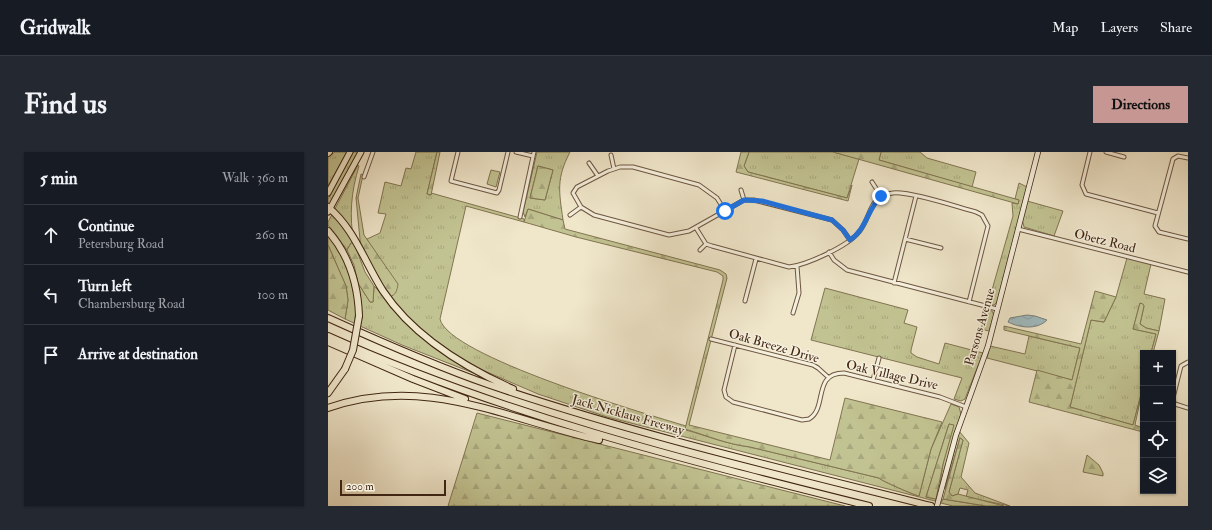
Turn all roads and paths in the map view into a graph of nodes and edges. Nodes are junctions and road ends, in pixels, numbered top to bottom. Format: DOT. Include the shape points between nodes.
graph roads {
  1 [pos="350,152"];
  2 [pos="361,152"];
  3 [pos="373,152"];
  4 [pos="458,152"];
  5 [pos="508,152"];
  6 [pos="516,152"];
  7 [pos="1038,152"];
  8 [pos="1090,152"];
  9 [pos="1106,152"];
  10 [pos="533,154"];
  11 [pos="610,156"];
  12 [pos="1124,156"];
  13 [pos="1188,158"];
  14 [pos="589,163"];
  15 [pos="614,168"];
  16 [pos="598,176"];
  17 [pos="364,177"];
  18 [pos="872,182"];
  19 [pos="741,190"];
  20 [pos="328,193"];
  21 [pos="881,196"];
  22 [pos="916,196"];
  23 [pos="744,200"];
  24 [pos="581,207"];
  25 [pos="329,209"];
  26 [pos="725,211"];
  27 [pos="1158,213"];
  28 [pos="570,215"];
  29 [pos="520,217"];
  30 [pos="696,228"];
  31 [pos="1018,228"];
  32 [pos="329,232"];
  33 [pos="905,239"];
  34 [pos="1188,239"];
  35 [pos="850,240"];
  36 [pos="706,244"];
  37 [pos="941,248"];
  38 [pos="700,250"];
  39 [pos="829,252"];
  40 [pos="756,259"];
  41 [pos="797,266"];
  42 [pos="1188,272"];
  43 [pos="894,283"];
  44 [pos="745,301"];
  45 [pos="969,302"];
  46 [pos="997,309"];
  47 [pos="793,313"];
  48 [pos="328,318"];
  49 [pos="328,336"];
  50 [pos="711,339"];
  51 [pos="328,342"];
  52 [pos="735,345"];
  53 [pos="879,358"];
  54 [pos="1186,363"];
  55 [pos="828,378"];
  56 [pos="873,380"];
  57 [pos="1176,388"];
  58 [pos="328,393"];
  59 [pos="548,404"];
  60 [pos="1176,404"];
  61 [pos="966,407"];
  62 [pos="328,408"];
  63 [pos="1188,408"];
  64 [pos="536,423"];
  65 [pos="660,452"];
  66 [pos="869,506"];
  67 [pos="931,506"];
  68 [pos="937,506"];
  1 -- 20 [label="main road"];
  2 -- 25 [label="main road"];
  3 -- 17 [label="street"];
  4 -- 5 [label="street" via="451,181 498,192"];
  6 -- 10 [label="street"];
  7 -- 31 [label="street, Parsons Avenue"];
  8 -- 27 [label="street" via="1082,181 1084,192 1090,196"];
  9 -- 12 [label="street"];
  10 -- 29 [label="street"];
  11 -- 15 [label="street"];
  13 -- 27 [label="street" via="1174,158"];
  14 -- 16 [label="street"];
  15 -- 16 [label="street"];
  15 -- 26 [label="street" via="633,167 699,185 716,198"];
  16 -- 24 [label="street" via="577,187 573,195"];
  18 -- 21 [label="street"];
  19 -- 23 [label="street"];
  21 -- 22 [label="street" via="899,193"];
  21 -- 35 [label="street" via="872,205 859,234"];
  22 -- 33 [label="street"];
  22 -- 45 [label="street" via="976,212 986,220 987,233"];
  23 -- 26 [label="street"];
  23 -- 35 [label="street" via="762,201 832,220"];
  24 -- 28 [label="street"];
  24 -- 30 [label="street" via="601,218 669,235"];
  25 -- 59 [label="highway" via="348,229 384,292 417,329 474,370"];
  26 -- 30 [label="street"];
  27 -- 34 [label="street" via="1156,229"];
  30 -- 36 [label="street"];
  31 -- 42 [label="street, Obetz Road"];
  31 -- 46 [label="street, Parsons Avenue"];
  32 -- 58 [label="highway, bridge" via="344,253 355,281 359,316 353,350"];
  33 -- 37 [label="street"];
  33 -- 43 [label="street"];
  35 -- 39 [label="street"];
  36 -- 38 [label="street"];
  36 -- 40 [label="street"];
  39 -- 41 [label="street"];
  39 -- 43 [label="street" via="846,270"];
  40 -- 41 [label="street" via="785,266"];
  40 -- 44 [label="street"];
  41 -- 47 [label="street" via="798,293"];
  43 -- 45 [label="street"];
  45 -- 46 [label="street"];
  46 -- 61 [label="street, Parsons Avenue" via="988,346"];
  48 -- 59 [label="highway, Jack Nicklaus Freeway" via="442,367"];
  49 -- 65 [label="highway, Jack Nicklaus Freeway" via="413,373 492,402"];
  50 -- 52 [label="street, Oak Breeze Drive"];
  51 -- 64 [label="highway" via="413,379"];
  52 -- 55 [label="street, Oak Breeze Drive" via="813,365"];
  52 -- 55 [label="street, Oak Village Drive" via="724,387 726,397 733,402 806,420 812,418 816,411"];
  53 -- 56 [label="street"];
  54 -- 57 [label="street" via="1182,366"];
  55 -- 56 [label="street, Oak Village Drive" via="844,372"];
  56 -- 61 [label="street, Oak Village Drive" via="940,397"];
  59 -- 67 [label="highway, Jack Nicklaus Freeway" via="624,427"];
  60 -- 63 [label="street"];
  61 -- 68 [label="street, Parsons Avenue"];
  62 -- 64 [label="highway" via="365,398 423,396 458,401"];
  64 -- 65 [label="highway" via="582,436"];
  65 -- 66 [label="highway, Jack Nicklaus Freeway"];
}
